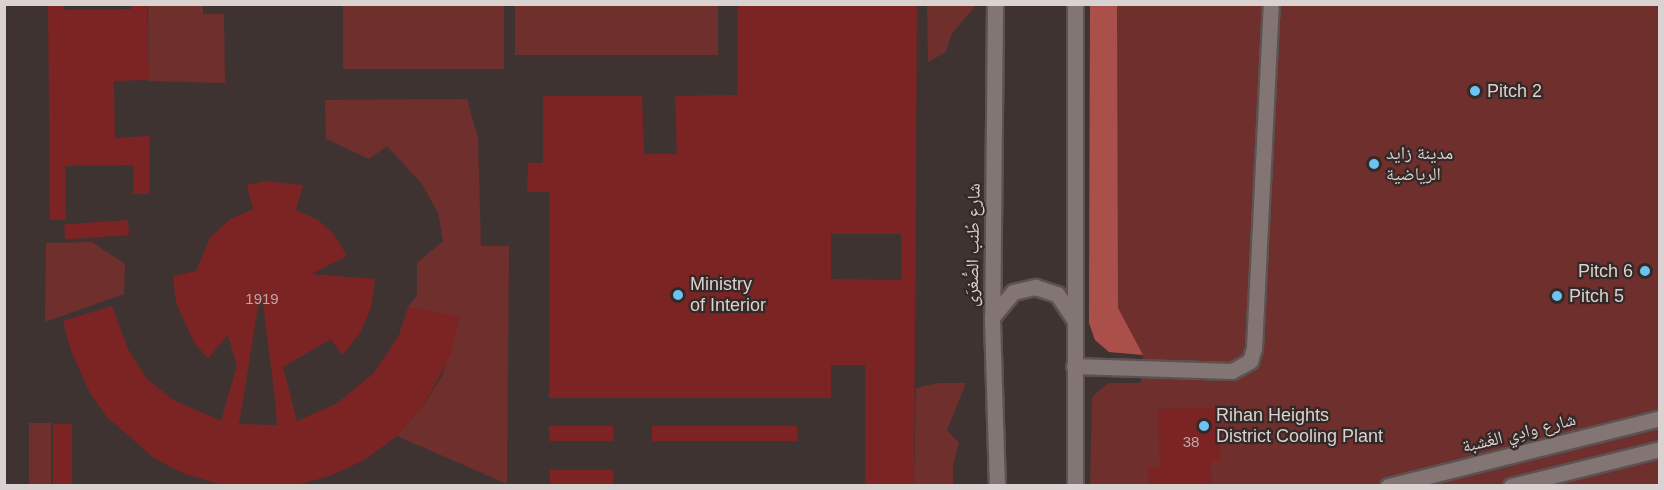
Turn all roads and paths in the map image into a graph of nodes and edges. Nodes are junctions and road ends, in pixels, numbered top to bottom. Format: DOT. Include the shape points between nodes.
graph roads {
  1 [pos="995,4"];
  2 [pos="1075,4"];
  3 [pos="1271,4"];
  4 [pos="992,319"];
  5 [pos="1075,323"];
  6 [pos="1074,366"];
  7 [pos="1659,418"];
  8 [pos="1659,449"];
  9 [pos="997,486"];
  10 [pos="1075,486"];
  11 [pos="1388,486"];
  12 [pos="1511,486"];
  1 -- 4 [label="street, شارع طُنب الصُّغرَى"];
  2 -- 5 [label="street"];
  3 -- 6 [label="street" via="1251,361 1232,371"];
  4 -- 5 [label="street" via="1003,299 1012,292 1035,287 1057,294 1072,312"];
  4 -- 9 [label="street, شارع طُنب الصُّغرَى"];
  5 -- 6 [label="street"];
  6 -- 10 [label="street"];
  7 -- 11 [label="street, شارع وادِي الغَشبة"];
  8 -- 12 [label="street"];
}
